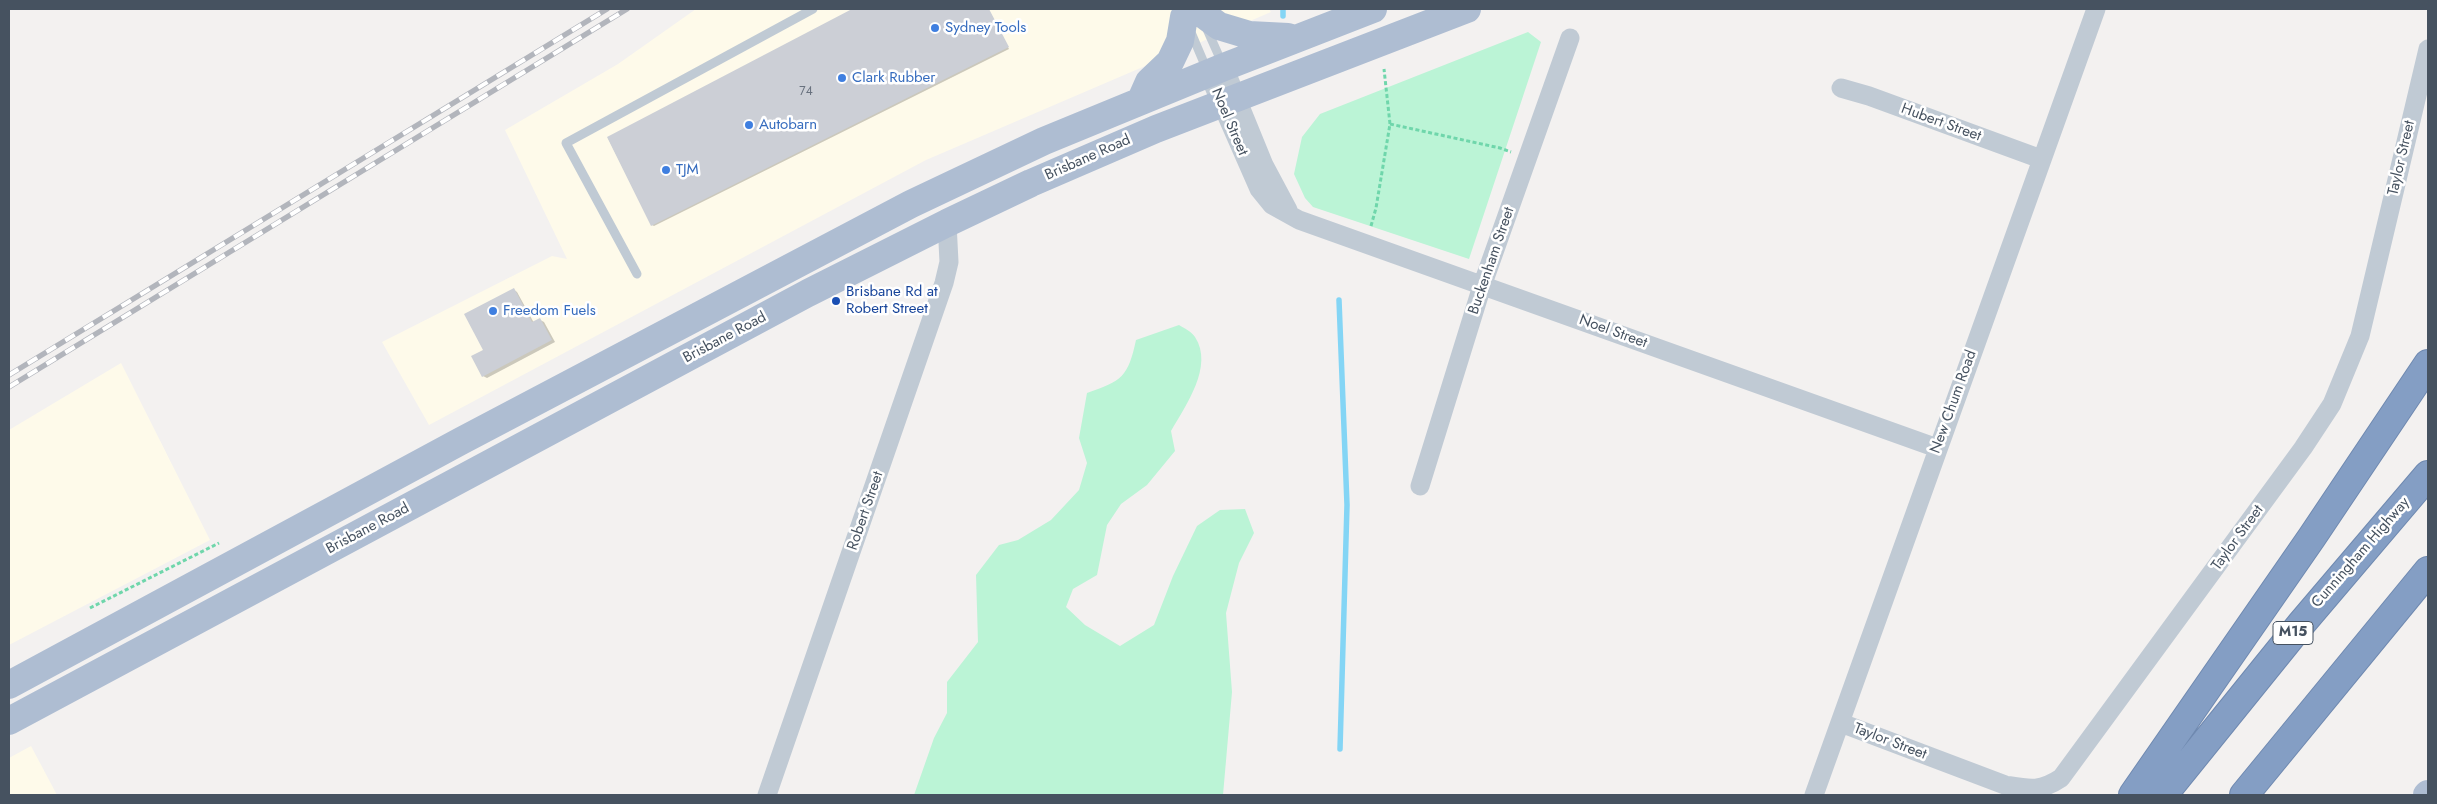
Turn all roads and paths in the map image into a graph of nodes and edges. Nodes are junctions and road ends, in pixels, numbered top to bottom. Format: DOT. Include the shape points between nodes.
graph roads {
  1 [pos="813,9"];
  2 [pos="1373,9"];
  3 [pos="1467,9"];
  4 [pos="2096,9"];
  5 [pos="1190,11"];
  6 [pos="1297,38"];
  7 [pos="1570,38"];
  8 [pos="2428,49"];
  9 [pos="1384,69"];
  10 [pos="1216,70"];
  11 [pos="1841,88"];
  12 [pos="1142,100"];
  13 [pos="1229,100"];
  14 [pos="1390,124"];
  15 [pos="1517,155"];
  16 [pos="2040,160"];
  17 [pos="947,223"];
  18 [pos="1366,244"];
  19 [pos="637,274"];
  20 [pos="1482,286"];
  21 [pos="2428,364"];
  22 [pos="1937,448"];
  23 [pos="2428,475"];
  24 [pos="1420,486"];
  25 [pos="2428,571"];
  26 [pos="9,685"];
  27 [pos="9,720"];
  28 [pos="1841,723"];
  29 [pos="767,795"];
  30 [pos="1814,795"];
  31 [pos="2133,795"];
  32 [pos="2163,795"];
  33 [pos="2244,795"];
  1 -- 19 [label="lane" via="566,143"];
  2 -- 6 [label="main road"];
  3 -- 13 [label="main road, Brisbane Road"];
  4 -- 16 [label="street, New Chum Road"];
  5 -- 6 [label="main road" via="1249,36"];
  5 -- 10 [label="lane, Noel Street"];
  5 -- 10 [label="lane, Noel Street"];
  5 -- 12 [label="main road" via="1170,62 1149,82"];
  6 -- 10 [label="main road"];
  7 -- 20 [label="street, Buckenham Street"];
  8 -- 28 [label="street, Taylor Street" via="2360,336 2332,404 2061,778 2046,787 2005,785"];
  9 -- 14 [label="path"];
  10 -- 12 [label="main road"];
  10 -- 13 [label="street, Noel Street"];
  11 -- 16 [label="street, Hubert Street"];
  12 -- 26 [label="main road" via="1027,149 911,204"];
  13 -- 17 [label="main road, Brisbane Road" via="1116,146"];
  13 -- 18 [label="street, Noel Street" via="1290,213 1311,226"];
  14 -- 15 [label="path" via="1500,148"];
  14 -- 18 [label="path" via="1376,208"];
  16 -- 22 [label="street, New Chum Road"];
  17 -- 27 [label="main road, Brisbane Road" via="808,293"];
  17 -- 29 [label="street, Robert Street" via="948,262 939,298"];
  18 -- 20 [label="street, Noel Street"];
  20 -- 22 [label="street, Noel Street"];
  20 -- 24 [label="street, Buckenham Street"];
  21 -- 31 [label="highway"];
  22 -- 28 [label="street, New Chum Road"];
  23 -- 32 [label="highway, Cunningham Highway / M15" via="2302,623"];
  25 -- 33 [label="highway"];
  28 -- 30 [label="street, New Chum Road"];
}
